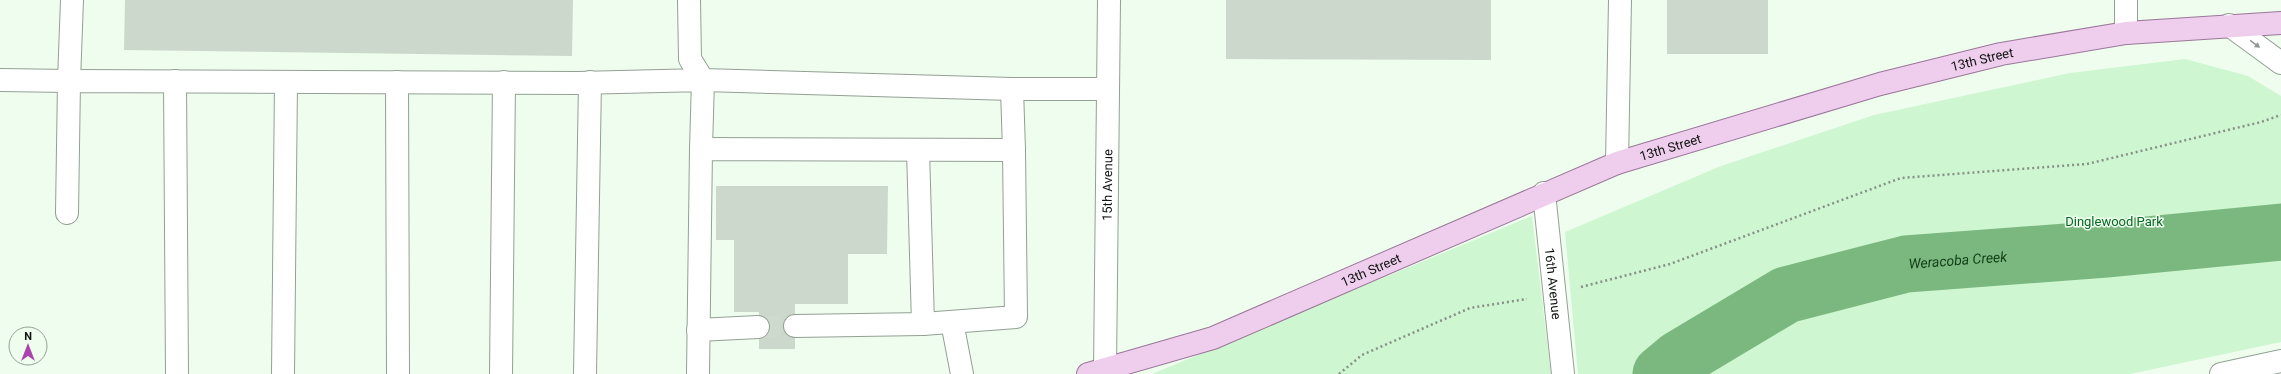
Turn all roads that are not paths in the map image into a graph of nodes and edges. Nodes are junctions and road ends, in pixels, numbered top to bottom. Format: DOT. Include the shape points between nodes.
graph roads {
  1 [pos="72,0"];
  2 [pos="689,0"];
  3 [pos="1109,0"];
  4 [pos="1620,0"];
  5 [pos="2126,0"];
  6 [pos="2281,23"];
  7 [pos="2229,25"];
  8 [pos="2126,33"];
  9 [pos="2281,62"];
  10 [pos="0,80"];
  11 [pos="703,80"];
  12 [pos="70,81"];
  13 [pos="175,81"];
  14 [pos="286,82"];
  15 [pos="397,82"];
  16 [pos="504,82"];
  17 [pos="590,82"];
  18 [pos="1012,89"];
  19 [pos="1108,89"];
  20 [pos="701,149"];
  21 [pos="918,150"];
  22 [pos="1014,150"];
  23 [pos="1617,162"];
  24 [pos="1544,193"];
  25 [pos="67,213"];
  26 [pos="952,322"];
  27 [pos="923,324"];
  28 [pos="795,326"];
  29 [pos="758,327"];
  30 [pos="698,330"];
  31 [pos="2281,361"];
  32 [pos="1096,372"];
  33 [pos="177,374"];
  34 [pos="283,374"];
  35 [pos="398,374"];
  36 [pos="501,374"];
  37 [pos="585,374"];
  38 [pos="698,374"];
  39 [pos="962,374"];
  40 [pos="1564,374"];
  41 [pos="2221,374"];
  1 -- 12 [label="street"];
  2 -- 11 [label="street" via="690,59"];
  3 -- 19 [label="street, 15th Avenue"];
  4 -- 23 [label="street"];
  5 -- 8 [label="street"];
  6 -- 7 [label="main road, 13th Street"];
  7 -- 8 [label="main road, 13th Street"];
  7 -- 9 [label="street, one-way"];
  8 -- 23 [label="main road, 13th Street" via="2001,54 1880,84"];
  10 -- 12 [label="street"];
  11 -- 17 [label="street"];
  11 -- 18 [label="street"];
  11 -- 20 [label="street"];
  12 -- 13 [label="street"];
  12 -- 25 [label="street"];
  13 -- 14 [label="street"];
  13 -- 33 [label="street"];
  14 -- 15 [label="street"];
  14 -- 34 [label="street"];
  15 -- 16 [label="street"];
  15 -- 35 [label="street"];
  16 -- 17 [label="street"];
  16 -- 36 [label="street"];
  17 -- 37 [label="street"];
  18 -- 19 [label="street"];
  18 -- 22 [label="street"];
  19 -- 32 [label="street, 15th Avenue"];
  20 -- 21 [label="street"];
  20 -- 30 [label="street"];
  21 -- 22 [label="street"];
  21 -- 27 [label="street"];
  22 -- 26 [label="street" via="1016,317"];
  23 -- 24 [label="main road, 13th Street"];
  24 -- 32 [label="main road, 13th Street" via="1213,338"];
  24 -- 40 [label="street, 16th Avenue"];
  26 -- 27 [label="street"];
  26 -- 39 [label="street"];
  27 -- 28 [label="street"];
  29 -- 30 [label="street"];
  30 -- 38 [label="street"];
  31 -- 41 [label="street"];
}
